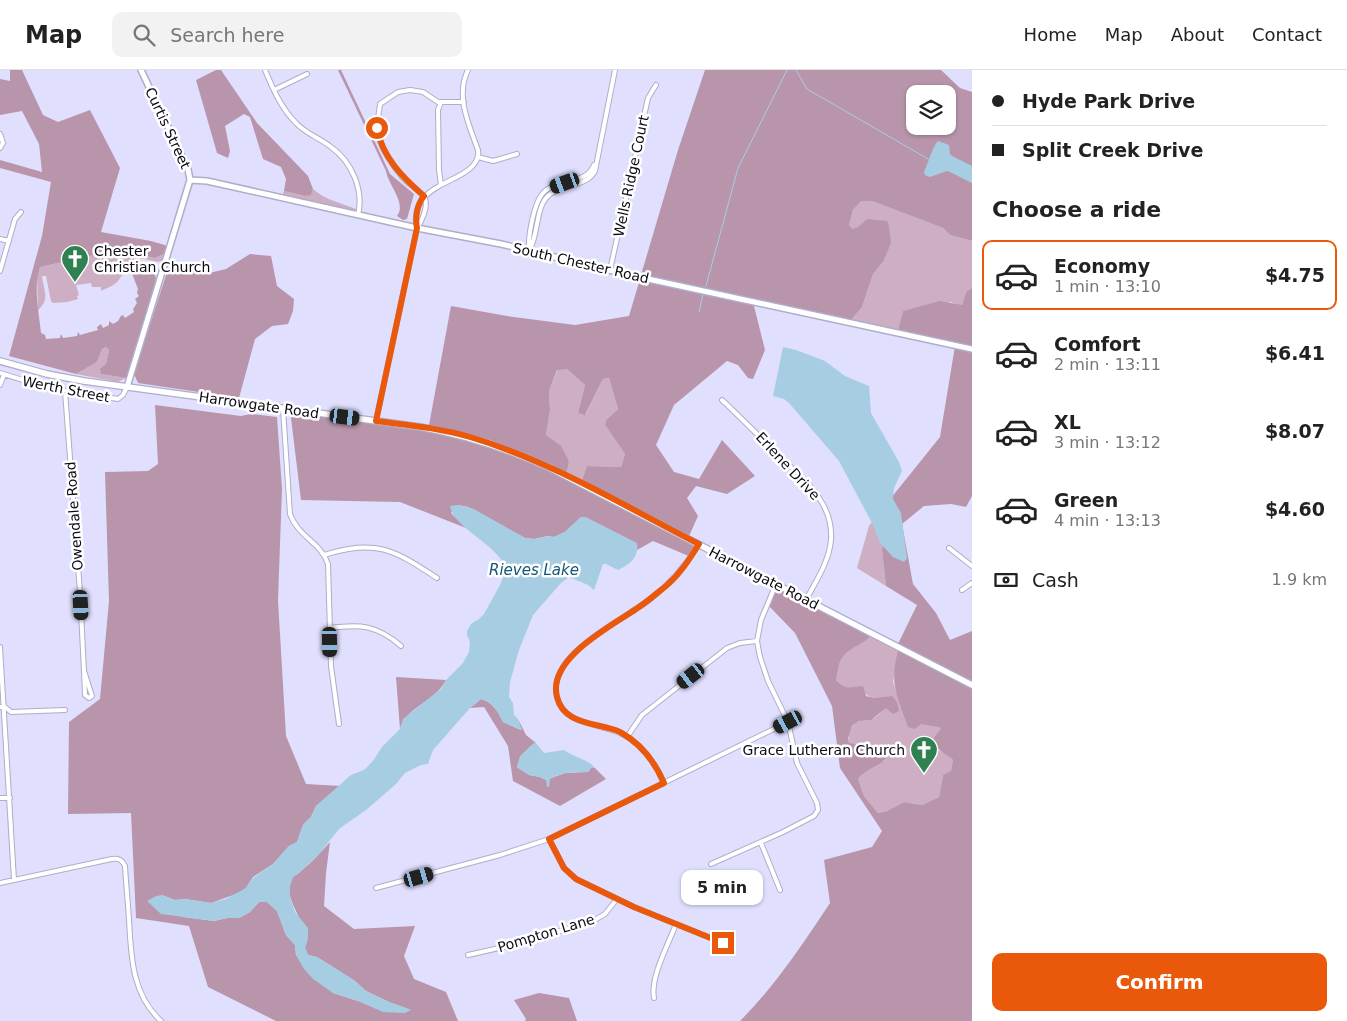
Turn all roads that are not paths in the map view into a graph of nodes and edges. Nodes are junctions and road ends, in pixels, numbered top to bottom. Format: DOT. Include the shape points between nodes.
graph roads {
  1 [pos="140,70"];
  2 [pos="264,70"];
  3 [pos="468,70"];
  4 [pos="615,70"];
  5 [pos="307,74"];
  6 [pos="656,85"];
  7 [pos="274,90"];
  8 [pos="441,102"];
  9 [pos="464,102"];
  10 [pos="0,134"];
  11 [pos="0,148"];
  12 [pos="517,154"];
  13 [pos="478,157"];
  14 [pos="190,180"];
  15 [pos="441,185"];
  16 [pos="424,196"];
  17 [pos="21,212"];
  18 [pos="358,215"];
  19 [pos="417,228"];
  20 [pos="0,238"];
  21 [pos="8,241"];
  22 [pos="528,251"];
  23 [pos="610,270"];
  24 [pos="0,271"];
  25 [pos="972,349"];
  26 [pos="0,361"];
  27 [pos="2,374"];
  28 [pos="0,385"];
  29 [pos="127,387"];
  30 [pos="65,391"];
  31 [pos="722,400"];
  32 [pos="283,409"];
  33 [pos="376,421"];
  34 [pos="699,544"];
  35 [pos="949,548"];
  36 [pos="324,555"];
  37 [pos="972,566"];
  38 [pos="437,578"];
  39 [pos="972,583"];
  40 [pos="776,584"];
  41 [pos="962,590"];
  42 [pos="806,600"];
  43 [pos="330,628"];
  44 [pos="757,641"];
  45 [pos="401,646"];
  46 [pos="0,647"];
  47 [pos="84,672"];
  48 [pos="972,685"];
  49 [pos="2,707"];
  50 [pos="64,710"];
  51 [pos="788,722"];
  52 [pos="340,724"];
  53 [pos="627,737"];
  54 [pos="664,783"];
  55 [pos="0,798"];
  56 [pos="10,798"];
  57 [pos="549,839"];
  58 [pos="761,843"];
  59 [pos="711,864"];
  60 [pos="14,880"];
  61 [pos="0,883"];
  62 [pos="376,888"];
  63 [pos="780,890"];
  64 [pos="617,899"];
  65 [pos="676,924"];
  66 [pos="723,943"];
  67 [pos="468,955"];
  68 [pos="654,998"];
  69 [pos="161,1021"];
  1 -- 14 [label="street, Curtis Street" via="188,169"];
  2 -- 7 [label="street"];
  3 -- 9 [label="street"];
  4 -- 22 [label="street" via="593,169 588,174 549,188 541,195"];
  5 -- 7 [label="street"];
  6 -- 23 [label="street, Wells Ridge Court" via="648,98"];
  7 -- 18 [label="street" via="296,124 331,147 351,169 359,190"];
  8 -- 9 [label="street"];
  8 -- 15 [label="street" via="438,110"];
  8 -- 16 [label="street" via="419,91 404,90 380,104 377,118 378,136 397,170"];
  9 -- 13 [label="street"];
  10 -- 11 [label="street" via="3,143"];
  12 -- 13 [label="street" via="493,161"];
  13 -- 15 [label="street" via="468,170"];
  14 -- 18 [label="street, South Chester Road"];
  14 -- 29 [label="street, Curtis Street"];
  15 -- 16 [label="street"];
  16 -- 19 [label="street" via="415,221"];
  17 -- 21 [label="street" via="14,219"];
  18 -- 19 [label="street, South Chester Road"];
  19 -- 22 [label="street, South Chester Road"];
  19 -- 33 [label="street"];
  20 -- 21 [label="street"];
  21 -- 24 [label="street"];
  22 -- 23 [label="street, South Chester Road"];
  23 -- 25 [label="street, South Chester Road"];
  26 -- 29 [label="main road, Harrowgate Road" via="52,375"];
  27 -- 28 [label="street"];
  27 -- 30 [label="street, Werth Street"];
  29 -- 30 [label="street, Werth Street" via="118,399"];
  29 -- 32 [label="main road, Harrowgate Road"];
  30 -- 47 [label="street, Owendale Road"];
  31 -- 42 [label="street, Erlene Drive" via="811,486 826,511 831,532 829,550 824,567"];
  32 -- 33 [label="main road, Harrowgate Road"];
  32 -- 36 [label="street" via="290,514 301,533"];
  33 -- 34 [label="main road, Harrowgate Road" via="443,431 500,447 550,468"];
  34 -- 40 [label="main road, Harrowgate Road"];
  34 -- 53 [label="street" via="673,580 648,601 600,632 559,672 556,690 561,707 569,716"];
  35 -- 37 [label="street"];
  36 -- 38 [label="street" via="358,548 381,548 398,554"];
  36 -- 43 [label="street" via="329,570"];
  39 -- 41 [label="street"];
  40 -- 42 [label="main road, Harrowgate Road"];
  40 -- 44 [label="street" via="761,620"];
  42 -- 48 [label="main road, Harrowgate Road"];
  43 -- 45 [label="street" via="370,627 384,632"];
  43 -- 52 [label="street" via="332,684"];
  44 -- 51 [label="street" via="764,670"];
  44 -- 53 [label="street" via="727,648 642,715"];
  46 -- 49 [label="street"];
  47 -- 47 [label="street, Owendale Road" via="92,696 89,698 85,695"];
  49 -- 50 [label="street" via="11,712"];
  49 -- 56 [label="street"];
  51 -- 54 [label="street"];
  51 -- 58 [label="street" via="797,763 818,810"];
  53 -- 54 [label="street" via="649,757"];
  54 -- 57 [label="street"];
  55 -- 56 [label="street"];
  56 -- 60 [label="street"];
  57 -- 62 [label="street"];
  57 -- 64 [label="street" via="570,875"];
  58 -- 59 [label="street"];
  58 -- 63 [label="street"];
  60 -- 61 [label="street"];
  60 -- 69 [label="street" via="115,858 124,863 134,973 146,1004"];
  64 -- 65 [label="street"];
  64 -- 67 [label="street, Pompton Lane" via="605,914 593,921"];
  65 -- 66 [label="street"];
  65 -- 68 [label="street" via="653,988"];
}
